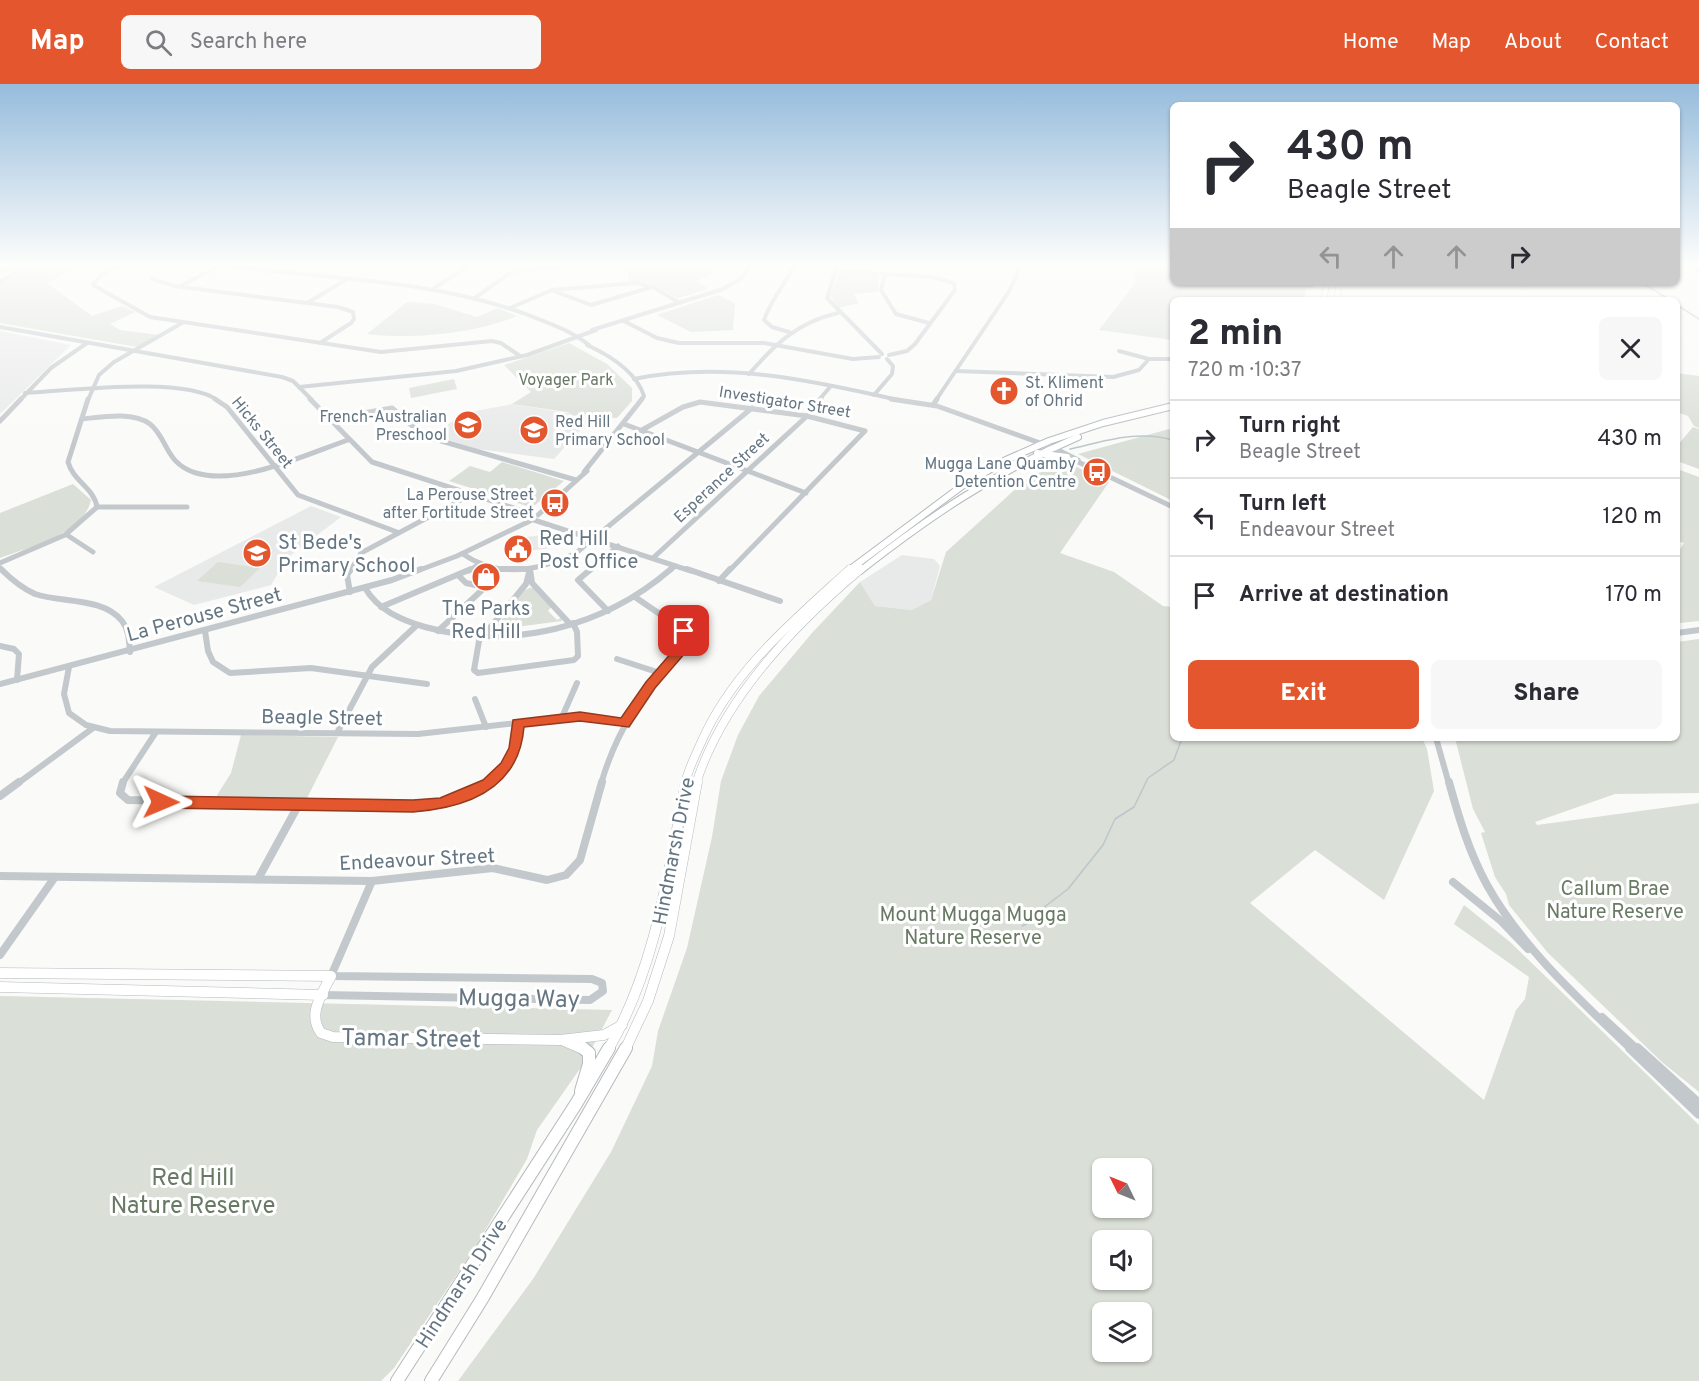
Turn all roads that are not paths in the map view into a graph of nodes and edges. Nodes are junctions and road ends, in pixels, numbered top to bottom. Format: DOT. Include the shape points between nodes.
graph roads {
  1 [pos="929,323"];
  2 [pos="181,324"];
  3 [pos="186,324"];
  4 [pos="349,324"];
  5 [pos="545,324"];
  6 [pos="616,324"];
  7 [pos="630,324"];
  8 [pos="768,324"];
  9 [pos="804,324"];
  10 [pos="849,324"];
  11 [pos="988,324"];
  12 [pos="0,327"];
  13 [pos="789,332"];
  14 [pos="574,337"];
  15 [pos="87,343"];
  16 [pos="320,343"];
  17 [pos="776,345"];
  18 [pos="133,351"];
  19 [pos="1119,351"];
  20 [pos="520,356"];
  21 [pos="881,356"];
  22 [pos="888,357"];
  23 [pos="1149,359"];
  24 [pos="1170,359"];
  25 [pos="958,371"];
  26 [pos="749,375"];
  27 [pos="634,379"];
  28 [pos="299,387"];
  29 [pos="830,387"];
  30 [pos="92,390"];
  31 [pos="25,393"];
  32 [pos="874,395"];
  33 [pos="934,406"];
  34 [pos="1170,407"];
  35 [pos="752,408"];
  36 [pos="1170,413"];
  37 [pos="807,416"];
  38 [pos="82,419"];
  39 [pos="329,419"];
  40 [pos="0,421"];
  41 [pos="624,424"];
  42 [pos="642,430"];
  43 [pos="1072,439"];
  44 [pos="348,440"];
  45 [pos="1044,446"];
  46 [pos="699,452"];
  47 [pos="1032,455"];
  48 [pos="1065,455"];
  49 [pos="273,465"];
  50 [pos="747,471"];
  51 [pos="576,480"];
  52 [pos="806,493"];
  53 [pos="471,495"];
  54 [pos="1170,506"];
  55 [pos="97,507"];
  56 [pos="187,507"];
  57 [pos="531,517"];
  58 [pos="397,532"];
  59 [pos="67,535"];
  60 [pos="597,539"];
  61 [pos="618,546"];
  62 [pos="93,552"];
  63 [pos="463,554"];
  64 [pos="653,558"];
  65 [pos="0,563"];
  66 [pos="478,564"];
  67 [pos="675,566"];
  68 [pos="0,568"];
  69 [pos="530,568"];
  70 [pos="459,576"];
  71 [pos="720,581"];
  72 [pos="365,588"];
  73 [pos="350,592"];
  74 [pos="635,597"];
  75 [pos="780,601"];
  76 [pos="381,607"];
  77 [pos="608,611"];
  78 [pos="572,624"];
  79 [pos="417,625"];
  80 [pos="1699,630"];
  81 [pos="205,631"];
  82 [pos="438,631"];
  83 [pos="1680,633"];
  84 [pos="482,635"];
  85 [pos="0,646"];
  86 [pos="130,652"];
  87 [pos="617,659"];
  88 [pos="69,668"];
  89 [pos="660,673"];
  90 [pos="366,676"];
  91 [pos="17,680"];
  92 [pos="578,683"];
  93 [pos="0,684"];
  94 [pos="428,684"];
  95 [pos="475,699"];
  96 [pos="562,717"];
  97 [pos="518,723"];
  98 [pos="624,723"];
  99 [pos="93,728"];
  100 [pos="486,728"];
  101 [pos="156,732"];
  102 [pos="337,733"];
  103 [pos="1437,741"];
  104 [pos="0,796"];
  105 [pos="299,804"];
  106 [pos="0,876"];
  107 [pos="55,877"];
  108 [pos="258,879"];
  109 [pos="372,881"];
  110 [pos="1453,882"];
  111 [pos="0,955"];
  112 [pos="1552,970"];
  113 [pos="0,973"];
  114 [pos="331,976"];
  115 [pos="0,987"];
  116 [pos="323,995"];
  117 [pos="1598,1014"];
  118 [pos="622,1025"];
  119 [pos="560,1040"];
  120 [pos="576,1104"];
  121 [pos="1699,1104"];
  122 [pos="1699,1114"];
  123 [pos="397,1381"];
  124 [pos="431,1381"];
  1 -- 22 [label="street" via="911,348"];
  2 -- 18 [label="street"];
  3 -- 16 [label="street"];
  4 -- 16 [label="street"];
  5 -- 14 [label="street"];
  6 -- 14 [label="street"];
  7 -- 17 [label="street" via="670,342"];
  8 -- 13 [label="street"];
  9 -- 13 [label="street"];
  10 -- 21 [label="street"];
  11 -- 25 [label="street"];
  12 -- 15 [label="street"];
  13 -- 17 [label="street"];
  14 -- 20 [label="street"];
  14 -- 27 [label="street" via="619,364"];
  15 -- 18 [label="street"];
  15 -- 31 [label="street"];
  16 -- 20 [label="street" via="392,352 492,341 501,342"];
  17 -- 21 [label="street" via="860,359"];
  17 -- 26 [label="street"];
  18 -- 28 [label="street" via="270,374 293,381"];
  18 -- 30 [label="street" via="104,370"];
  19 -- 23 [label="street"];
  20 -- 28 [label="street" via="409,379"];
  21 -- 22 [label="street"];
  22 -- 32 [label="street" via="892,374"];
  23 -- 24 [label="street"];
  23 -- 25 [label="street" via="1136,371 1108,377"];
  25 -- 33 [label="street"];
  26 -- 27 [label="street" via="677,371"];
  26 -- 29 [label="street"];
  27 -- 41 [label="street, La Perouse Street" via="644,396"];
  28 -- 39 [label="street"];
  29 -- 32 [label="street"];
  29 -- 37 [label="street, Esperance Street"];
  30 -- 31 [label="street, Hicks Street"];
  30 -- 38 [label="street"];
  30 -- 49 [label="street, Hicks Street" via="172,387 210,395 227,407"];
  31 -- 40 [label="street"];
  32 -- 33 [label="street"];
  33 -- 45 [label="street"];
  34 -- 45 [label="main road, Hindmarsh Drive" via="1103,423"];
  35 -- 37 [label="street, Investigator Street"];
  35 -- 42 [label="street, Investigator Street" via="696,402"];
  35 -- 46 [label="street"];
  36 -- 43 [label="main road, Hindmarsh Drive"];
  37 -- 50 [label="street, Esperance Street"];
  37 -- 52 [label="street, Investigator Street" via="865,432"];
  38 -- 49 [label="street" via="143,420 151,424 177,462 198,472 230,474"];
  38 -- 55 [label="street" via="68,457 68,468 96,497"];
  39 -- 44 [label="street"];
  39 -- 51 [label="street" via="395,409 424,436"];
  41 -- 42 [label="street"];
  41 -- 51 [label="street, La Perouse Street"];
  42 -- 46 [label="street"];
  43 -- 45 [label="main road, Hindmarsh Drive"];
  43 -- 48 [label="main road" via="1062,448"];
  44 -- 49 [label="street"];
  44 -- 53 [label="street" via="372,462"];
  45 -- 47 [label="main road, Hindmarsh Drive"];
  45 -- 48 [label="street"];
  45 -- 118 [label="main road, Hindmarsh Drive" via="962,486 882,543 793,620 727,692 700,740 687,776 658,928"];
  46 -- 50 [label="street"];
  46 -- 60 [label="street"];
  47 -- 48 [label="main road"];
  47 -- 124 [label="main road, Hindmarsh Drive" via="967,491 867,567 775,653 733,705 700,772 670,932 642,1014 604,1088"];
  48 -- 54 [label="street"];
  49 -- 58 [label="street, Hicks Street" via="298,495"];
  50 -- 52 [label="street"];
  50 -- 64 [label="street, Esperance Street"];
  51 -- 57 [label="street, La Perouse Street"];
  52 -- 71 [label="street, Investigator Street"];
  53 -- 57 [label="street"];
  53 -- 58 [label="street"];
  55 -- 56 [label="street"];
  55 -- 59 [label="street"];
  57 -- 60 [label="street"];
  57 -- 63 [label="street, La Perouse Street"];
  58 -- 73 [label="street" via="354,559 346,575"];
  59 -- 62 [label="street"];
  59 -- 65 [label="street"];
  60 -- 61 [label="street"];
  60 -- 69 [label="street" via="567,558"];
  61 -- 64 [label="street"];
  61 -- 77 [label="street" via="579,579"];
  63 -- 66 [label="street"];
  63 -- 72 [label="street, La Perouse Street"];
  64 -- 67 [label="street"];
  66 -- 69 [label="street"];
  66 -- 70 [label="street"];
  67 -- 71 [label="street"];
  67 -- 74 [label="street"];
  68 -- 86 [label="street" via="33,593 92,605 115,614 126,627"];
  69 -- 78 [label="street" via="532,583"];
  69 -- 84 [label="street" via="525,584"];
  70 -- 76 [label="street"];
  70 -- 82 [label="street" via="482,590"];
  71 -- 75 [label="street"];
  72 -- 73 [label="street, La Perouse Street"];
  72 -- 76 [label="street"];
  73 -- 81 [label="street, La Perouse Street"];
  74 -- 77 [label="street"];
  74 -- 89 [label="street, Endeavour Street" via="687,636 685,645"];
  76 -- 79 [label="street"];
  77 -- 78 [label="street"];
  78 -- 84 [label="street" via="527,633"];
  78 -- 84 [label="street" via="577,632 578,656 574,660 478,673 474,670"];
  79 -- 82 [label="street"];
  79 -- 90 [label="street"];
  80 -- 83 [label="street"];
  81 -- 86 [label="street, La Perouse Street"];
  81 -- 90 [label="street" via="209,659 230,673 302,668"];
  82 -- 84 [label="street"];
  85 -- 91 [label="street" via="19,654"];
  86 -- 88 [label="street, La Perouse Street"];
  87 -- 89 [label="street"];
  88 -- 91 [label="street, La Perouse Street"];
  88 -- 99 [label="street" via="66,706 71,716"];
  89 -- 98 [label="street, Endeavour Street"];
  90 -- 94 [label="street"];
  90 -- 102 [label="street"];
  91 -- 93 [label="street, La Perouse Street"];
  92 -- 96 [label="street"];
  95 -- 100 [label="street"];
  96 -- 97 [label="street, Beagle Street"];
  96 -- 98 [label="street, Beagle Street"];
  97 -- 100 [label="street, Beagle Street"];
  97 -- 105 [label="street" via="516,748 506,767 488,784 458,799 413,806"];
  98 -- 109 [label="street, Endeavour Street" via="603,773 580,860 566,875 547,880 478,868"];
  99 -- 101 [label="street, Beagle Street"];
  99 -- 104 [label="street"];
  100 -- 102 [label="street, Beagle Street" via="436,734"];
  101 -- 102 [label="street, Beagle Street"];
  101 -- 105 [label="street" via="120,786 125,798 138,802"];
  103 -- 112 [label="street" via="1478,869 1507,916"];
  105 -- 108 [label="street"];
  106 -- 107 [label="street, Endeavour Street"];
  107 -- 108 [label="street, Endeavour Street"];
  107 -- 111 [label="street"];
  108 -- 109 [label="street, Endeavour Street"];
  109 -- 114 [label="street, Tamar Street"];
  110 -- 112 [label="street"];
  112 -- 117 [label="street"];
  113 -- 114 [label="main road, Mugga Way"];
  114 -- 116 [label="main road, Tamar Street"];
  114 -- 116 [label="street, Mugga Way" via="592,979 604,988 590,1000"];
  115 -- 116 [label="main road, Mugga Way"];
  116 -- 119 [label="main road, Tamar Street" via="315,1023 327,1036"];
  117 -- 121 [label="street"];
  117 -- 122 [label="street"];
  118 -- 119 [label="main road, Tamar Street" via="604,1035"];
  118 -- 120 [label="main road, Hindmarsh Drive"];
  119 -- 120 [label="main road, Tamar Street" via="582,1047 590,1055"];
  120 -- 123 [label="main road, Hindmarsh Drive"];
}
